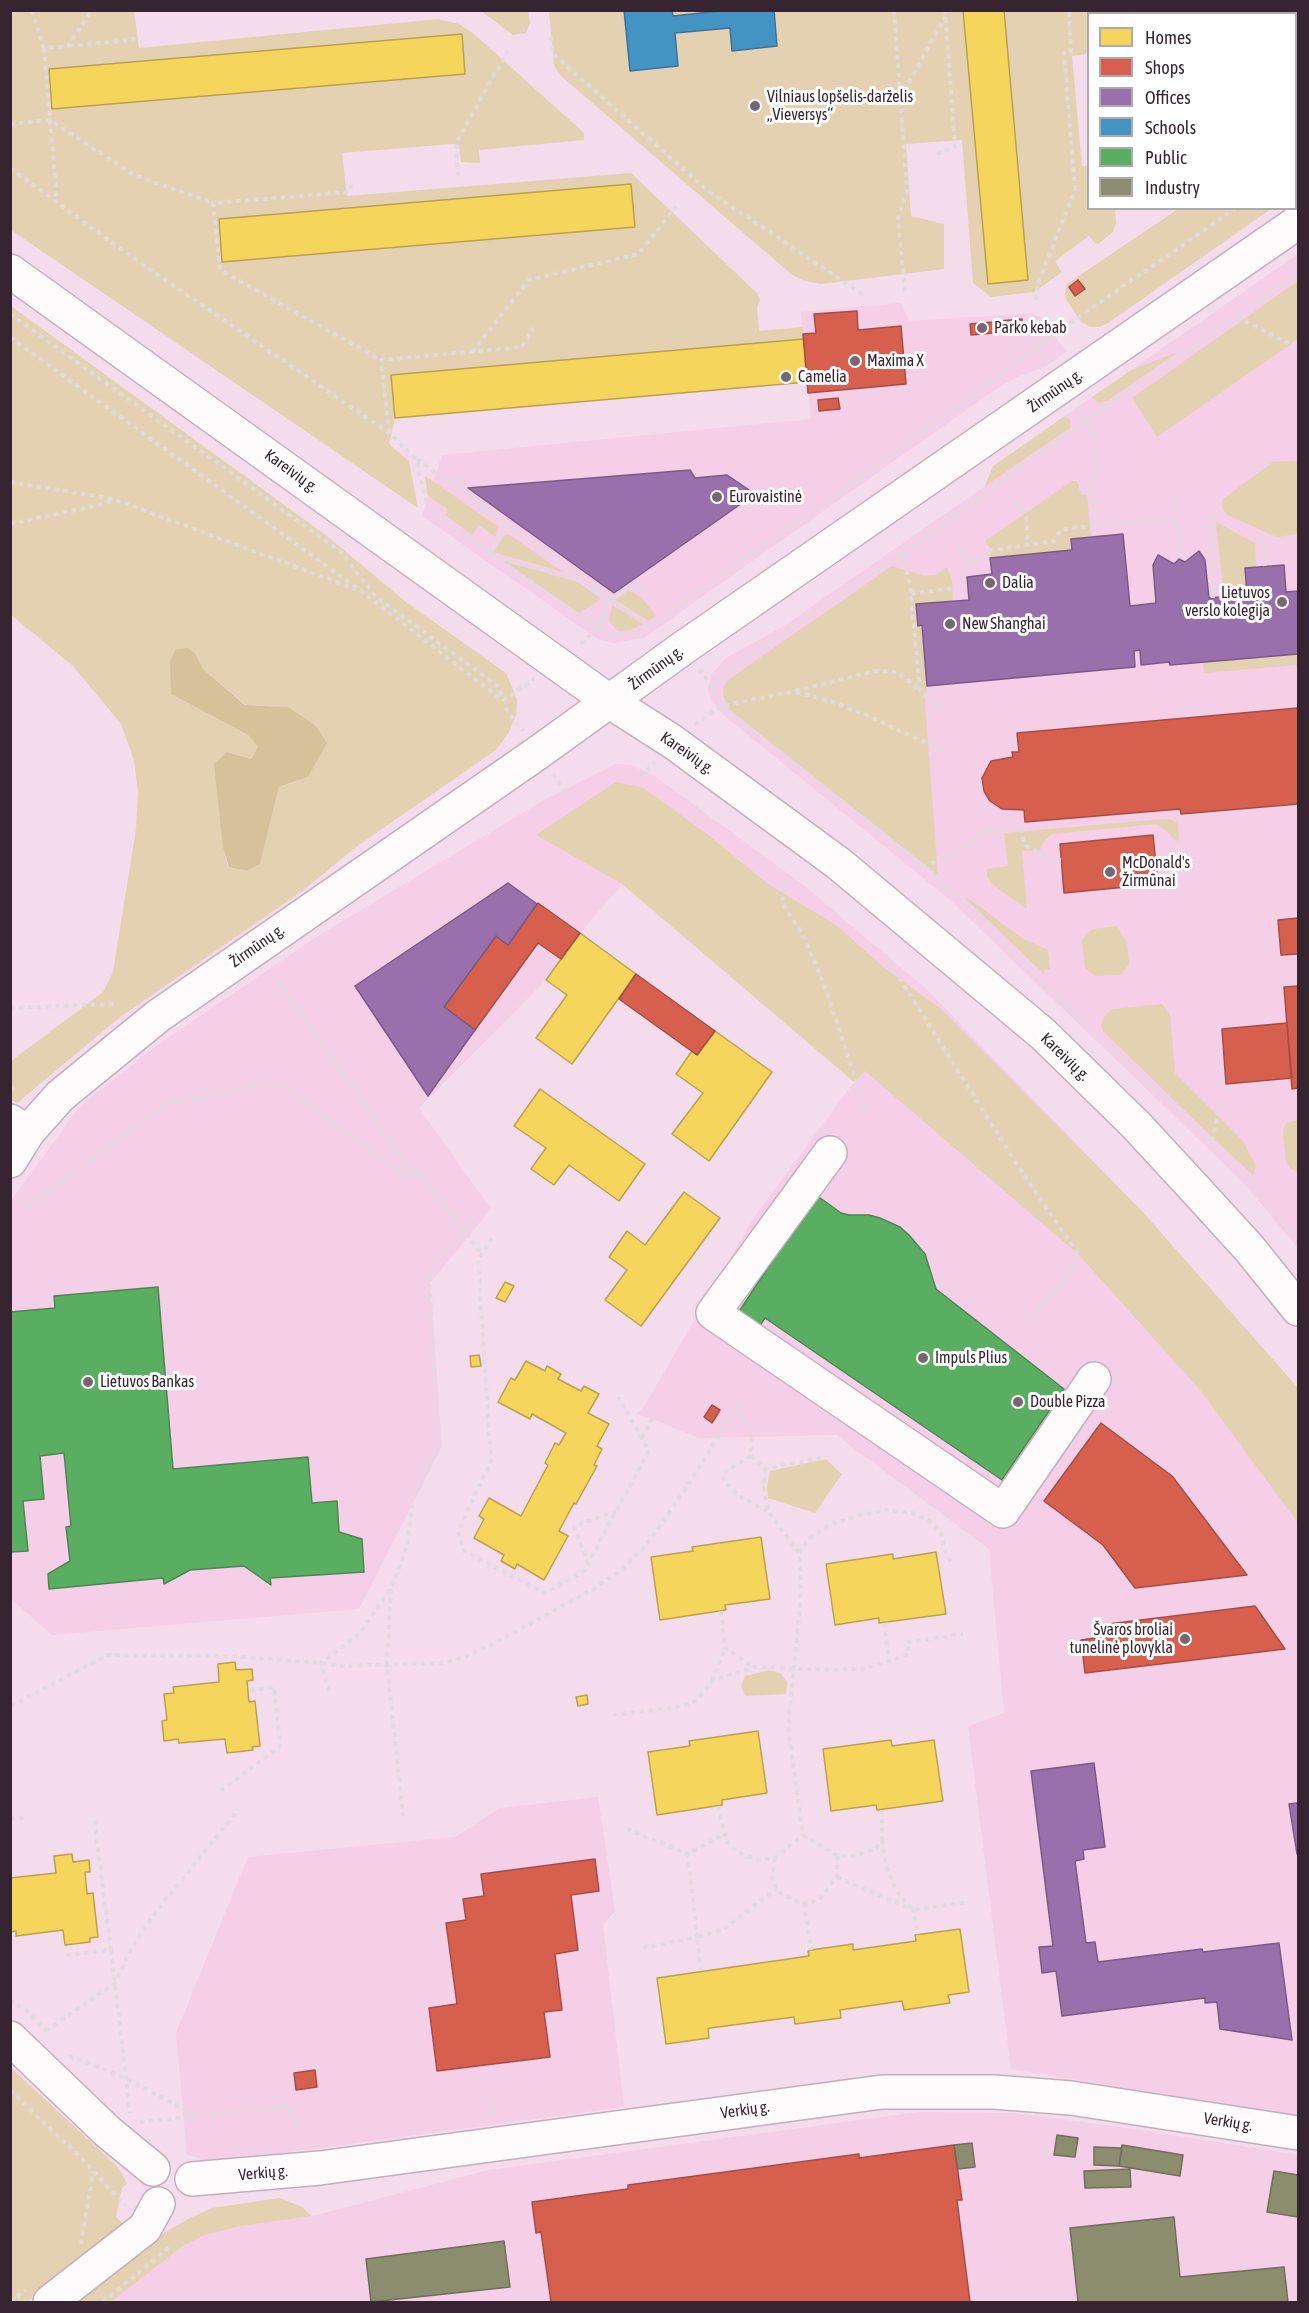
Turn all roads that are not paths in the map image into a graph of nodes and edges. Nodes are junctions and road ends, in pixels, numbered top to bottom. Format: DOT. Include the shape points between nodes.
graph roads {
  1 [pos="1299,222"];
  2 [pos="10,272"];
  3 [pos="609,701"];
  4 [pos="19,1115"];
  5 [pos="830,1153"];
  6 [pos="10,1161"];
  7 [pos="1299,1309"];
  8 [pos="1094,1378"];
  9 [pos="10,2038"];
  10 [pos="1299,2133"];
  11 [pos="153,2169"];
  12 [pos="192,2179"];
  13 [pos="144,2207"];
  14 [pos="39,2295"];
  1 -- 3 [label="main road, Žirmūnų g."];
  2 -- 3 [label="main road, Kareivių g."];
  3 -- 4 [label="main road, Žirmūnų g." via="158,1016 60,1096"];
  3 -- 7 [label="main road, Kareivių g." via="673,741 838,863 1043,1035 1181,1173"];
  4 -- 6 [label="main road, Žirmūnų g."];
  5 -- 8 [label="main road" via="713,1313 1003,1511"];
  9 -- 11 [label="main road" via="108,2132"];
  10 -- 12 [label="main road, Verkių g." via="1071,2098 994,2092 882,2092 320,2168"];
  11 -- 12 [label="main road" via="168,2161 176,2162 183,2165"];
  11 -- 13 [label="main road"];
  12 -- 13 [label="main road" via="191,2194 180,2205"];
  13 -- 14 [label="main road" via="146,2228"];
}
